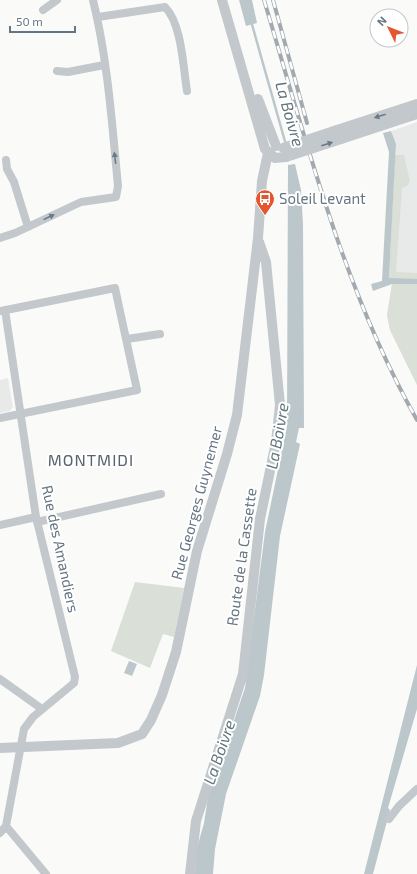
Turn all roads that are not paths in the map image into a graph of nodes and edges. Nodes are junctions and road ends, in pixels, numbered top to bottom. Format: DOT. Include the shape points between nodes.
graph roads {
  1 [pos="57,0"];
  2 [pos="93,0"];
  3 [pos="222,0"];
  4 [pos="43,10"];
  5 [pos="98,17"];
  6 [pos="104,65"];
  7 [pos="57,71"];
  8 [pos="187,91"];
  9 [pos="417,104"];
  10 [pos="417,114"];
  11 [pos="339,134"];
  12 [pos="278,151"];
  13 [pos="6,160"];
  14 [pos="28,227"];
  15 [pos="0,238"];
  16 [pos="258,238"];
  17 [pos="3,311"];
  18 [pos="160,334"];
  19 [pos="127,339"];
  20 [pos="21,414"];
  21 [pos="0,418"];
  22 [pos="161,494"];
  23 [pos="36,520"];
  24 [pos="0,525"];
  25 [pos="0,680"];
  26 [pos="42,709"];
  27 [pos="20,747"];
  28 [pos="0,748"];
  29 [pos="417,789"];
  30 [pos="389,819"];
  31 [pos="6,826"];
  32 [pos="0,833"];
  33 [pos="46,874"];
  34 [pos="190,874"];
  1 -- 4 [label="street"];
  2 -- 5 [label="street"];
  3 -- 12 [label="street" via="265,149"];
  5 -- 6 [label="street"];
  5 -- 8 [label="street" via="165,7 171,13 177,29"];
  6 -- 7 [label="street" via="68,72"];
  14 -- 6 [label="street, one-way" via="81,202 116,197 118,186"];
  9 -- 11 [label="street, one-way"];
  10 -- 11 [label="street"];
  11 -- 12 [label="street, bridge"];
  12 -- 16 [label="street, Rue Georges Guynemer" via="262,181"];
  13 -- 14 [label="street"];
  14 -- 15 [label="street"];
  16 -- 27 [label="street, Rue Georges Guynemer" via="236,414 227,454 197,551 176,652 151,720 142,734 118,743"];
  16 -- 34 [label="street, Route de la Cassette" via="266,262 280,405 276,442 260,520 243,674 196,821"];
  17 -- 19 [label="street" via="115,288"];
  17 -- 20 [label="street, Rue des Amandiers"];
  18 -- 19 [label="street"];
  19 -- 20 [label="street" via="137,390"];
  20 -- 21 [label="street"];
  20 -- 23 [label="street, Rue des Amandiers"];
  22 -- 23 [label="street"];
  23 -- 24 [label="street"];
  23 -- 26 [label="street, Rue des Amandiers" via="75,677 74,683"];
  25 -- 26 [label="street"];
  26 -- 27 [label="street, Rue des Amandiers" via="24,729"];
  27 -- 28 [label="street, Rue Georges Guynemer"];
  27 -- 31 [label="street, Rue des Amandiers"];
  29 -- 30 [label="street"];
  31 -- 32 [label="street"];
  31 -- 33 [label="street"];
}
